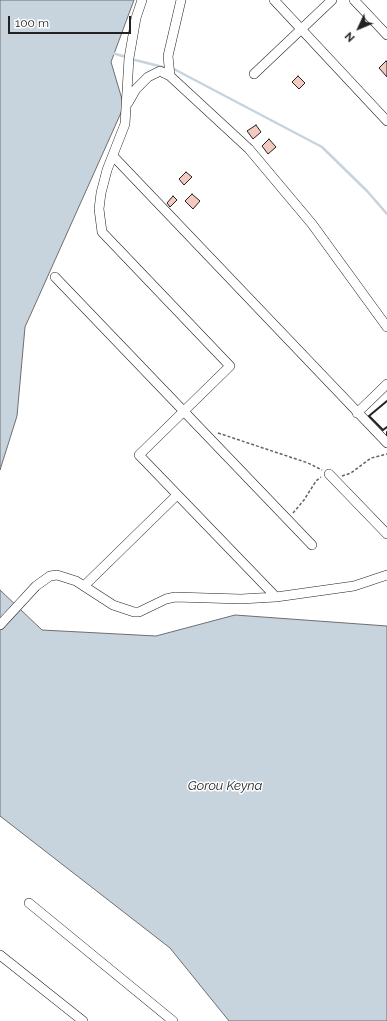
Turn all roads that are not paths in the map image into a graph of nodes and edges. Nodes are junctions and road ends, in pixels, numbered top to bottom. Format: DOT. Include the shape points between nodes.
graph roads {
  1 [pos="142,0"];
  2 [pos="181,0"];
  3 [pos="274,0"];
  4 [pos="332,0"];
  5 [pos="354,0"];
  6 [pos="302,29"];
  7 [pos="387,35"];
  8 [pos="254,74"];
  9 [pos="170,76"];
  10 [pos="127,104"];
  11 [pos="387,121"];
  12 [pos="113,156"];
  13 [pos="55,277"];
  14 [pos="387,327"];
  15 [pos="387,384"];
  16 [pos="184,410"];
  17 [pos="357,413"];
  18 [pos="387,444"];
  19 [pos="329,474"];
  20 [pos="177,495"];
  21 [pos="387,534"];
  22 [pos="312,544"];
  23 [pos="387,575"];
  24 [pos="84,586"];
  25 [pos="276,597"];
  26 [pos="0,625"];
  27 [pos="29,903"];
  28 [pos="0,955"];
  29 [pos="83,1021"];
  30 [pos="174,1021"];
  1 -- 10 [label="street" via="137,13 129,58"];
  2 -- 9 [label="street" via="168,56"];
  3 -- 6 [label="street"];
  4 -- 6 [label="street"];
  5 -- 7 [label="street"];
  6 -- 8 [label="street"];
  6 -- 11 [label="street"];
  9 -- 10 [label="street" via="160,71 148,77 136,89"];
  9 -- 14 [label="street" via="249,149 312,224"];
  10 -- 12 [label="street" via="125,124"];
  12 -- 16 [label="street" via="107,170 99,208 102,232 230,366"];
  12 -- 17 [label="street"];
  13 -- 16 [label="street"];
  15 -- 17 [label="street"];
  16 -- 20 [label="street" via="139,455"];
  16 -- 22 [label="street"];
  17 -- 18 [label="street"];
  19 -- 21 [label="street"];
  20 -- 24 [label="street"];
  20 -- 25 [label="street"];
  23 -- 25 [label="street" via="354,586"];
  24 -- 25 [label="street" via="113,605 134,612 139,612 166,598 175,597"];
  24 -- 26 [label="street" via="66,577 50,576 36,586"];
  27 -- 30 [label="street"];
  28 -- 29 [label="street"];
}
